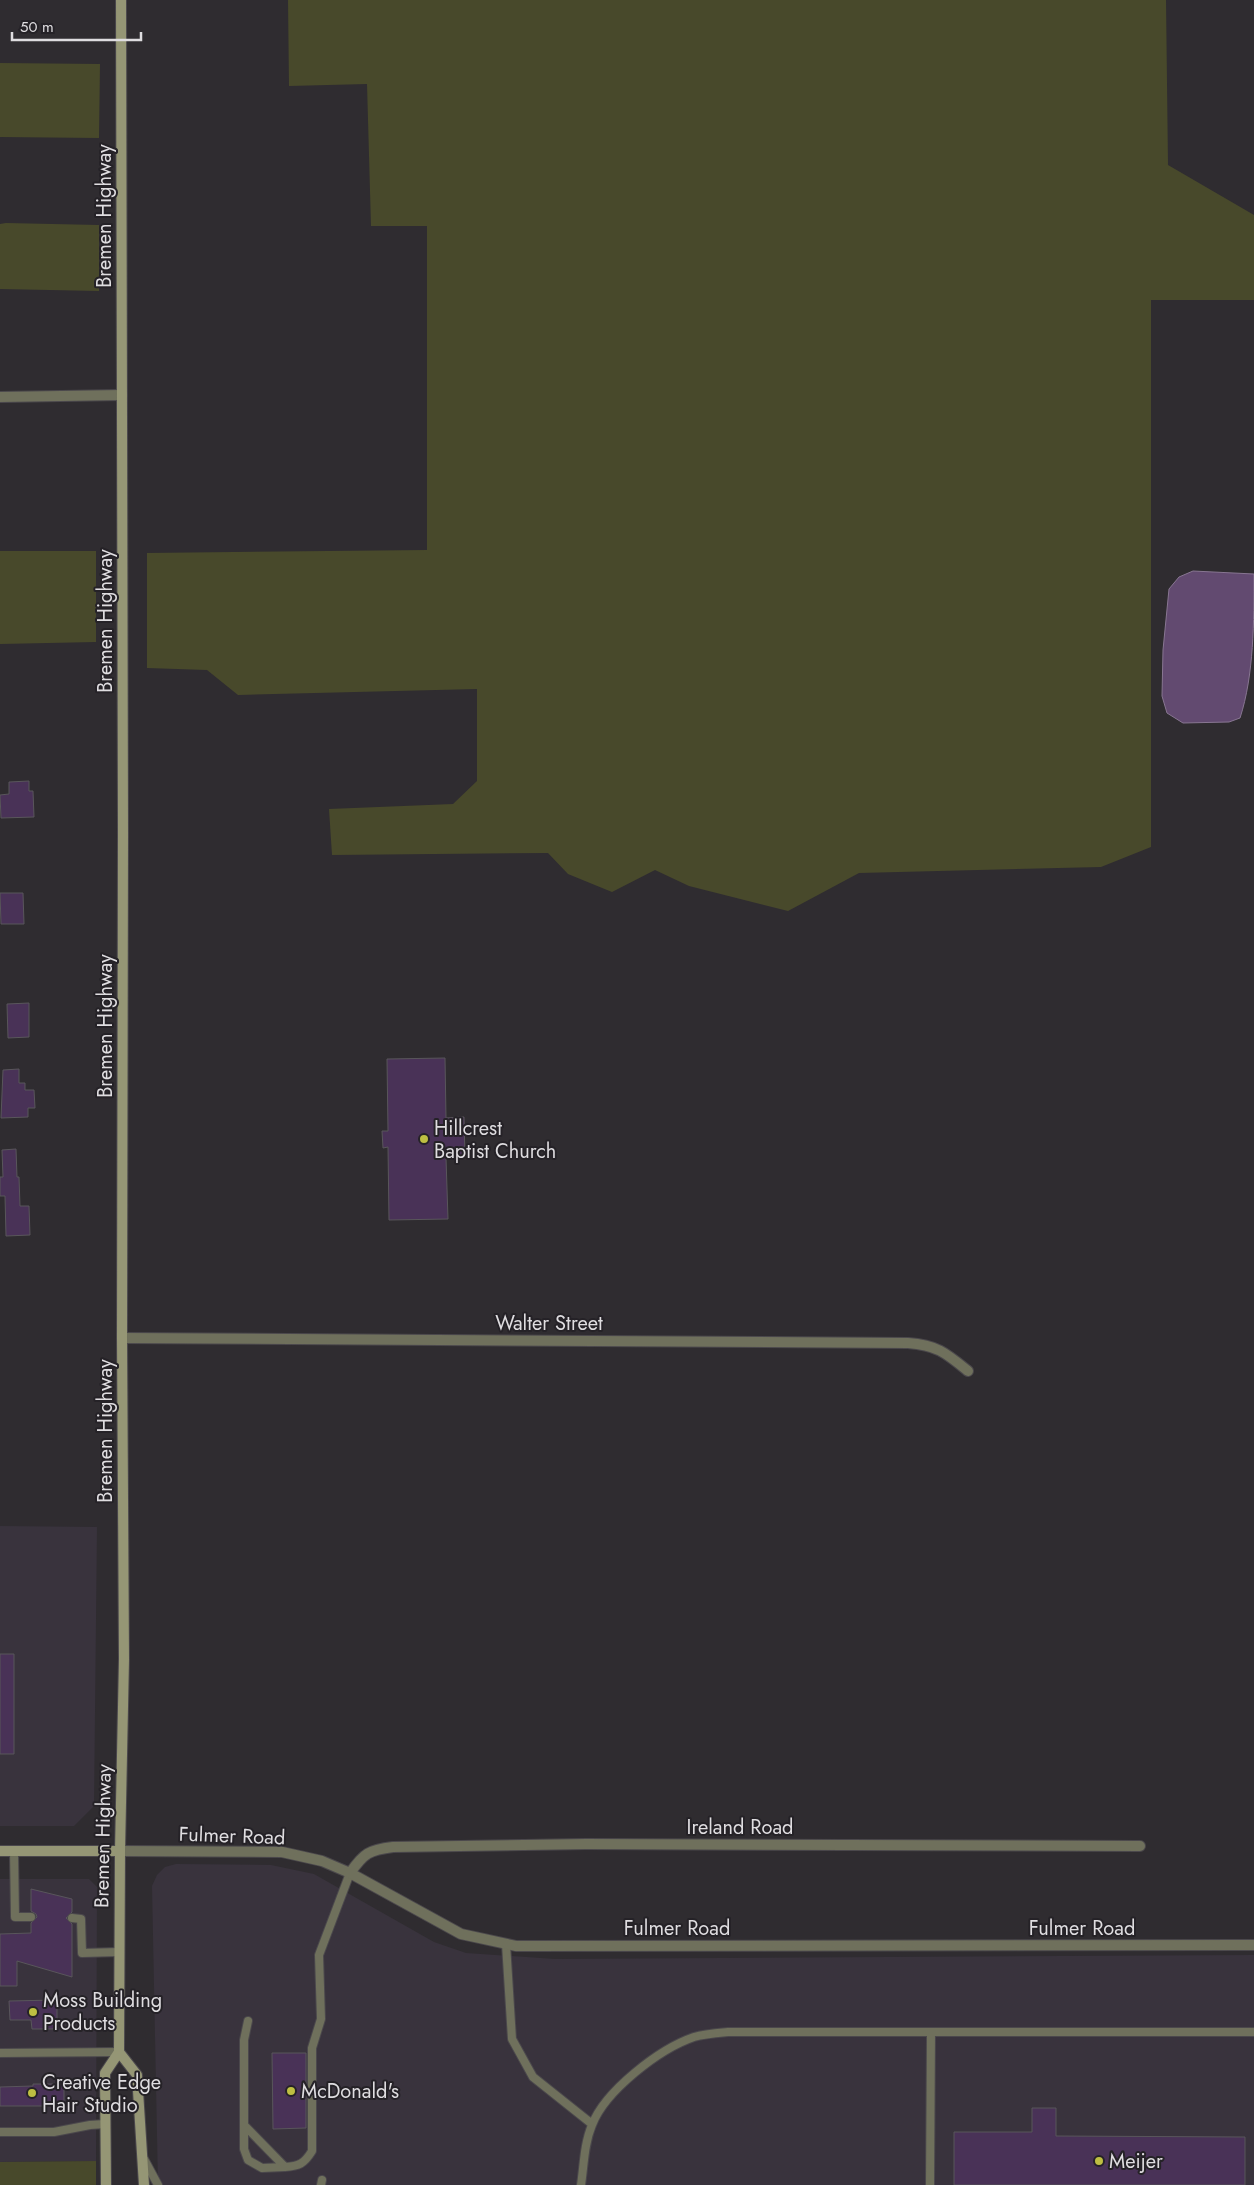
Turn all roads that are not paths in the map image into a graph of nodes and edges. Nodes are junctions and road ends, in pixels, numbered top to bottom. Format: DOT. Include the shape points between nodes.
graph roads {
  1 [pos="121,0"];
  2 [pos="122,395"];
  3 [pos="0,397"];
  4 [pos="122,1338"];
  5 [pos="968,1371"];
  6 [pos="1140,1846"];
  7 [pos="0,1851"];
  8 [pos="14,1851"];
  9 [pos="120,1851"];
  10 [pos="350,1873"];
  11 [pos="31,1917"];
  12 [pos="72,1918"];
  13 [pos="506,1944"];
  14 [pos="1254,1946"];
  15 [pos="119,1952"];
  16 [pos="248,2021"];
  17 [pos="930,2032"];
  18 [pos="1254,2032"];
  19 [pos="119,2052"];
  20 [pos="0,2053"];
  21 [pos="105,2124"];
  22 [pos="592,2124"];
  23 [pos="244,2125"];
  24 [pos="0,2132"];
  25 [pos="144,2159"];
  26 [pos="284,2167"];
  27 [pos="106,2185"];
  28 [pos="144,2185"];
  29 [pos="158,2185"];
  30 [pos="581,2185"];
  31 [pos="930,2185"];
  1 -- 2 [label="main road, Bremen Highway"];
  2 -- 3 [label="street"];
  2 -- 4 [label="main road, Bremen Highway"];
  4 -- 5 [label="street, Walter Street" via="908,1343 941,1349"];
  4 -- 9 [label="main road, Bremen Highway" via="124,1659"];
  6 -- 10 [label="street, Ireland Road" via="586,1844 393,1847 372,1850 360,1858"];
  7 -- 8 [label="main road"];
  8 -- 9 [label="main road"];
  8 -- 11 [label="lane" via="16,1918"];
  9 -- 10 [label="street, Fulmer Road" via="282,1852 322,1861"];
  9 -- 15 [label="main road, Bremen Highway"];
  10 -- 13 [label="street, Fulmer Road" via="461,1934"];
  10 -- 26 [label="lane" via="319,1955 321,2019 312,2048 312,2151 298,2166"];
  12 -- 15 [label="lane" via="82,1919 82,1953"];
  13 -- 14 [label="street, Fulmer Road"];
  13 -- 22 [label="lane" via="512,2038 533,2077"];
  15 -- 19 [label="main road, Bremen Highway"];
  16 -- 23 [label="lane" via="244,2040"];
  17 -- 18 [label="lane"];
  17 -- 22 [label="lane" via="728,2032 694,2037 661,2055 630,2078 606,2100"];
  17 -- 31 [label="lane"];
  19 -- 20 [label="lane"];
  19 -- 21 [label="main road" via="105,2073"];
  19 -- 25 [label="main road" via="137,2075"];
  21 -- 24 [label="lane" via="54,2132"];
  21 -- 27 [label="main road"];
  22 -- 30 [label="lane" via="586,2141"];
  23 -- 26 [label="lane"];
  23 -- 26 [label="lane" via="244,2149 248,2160 262,2168"];
  25 -- 28 [label="main road"];
  25 -- 29 [label="lane"];
}
